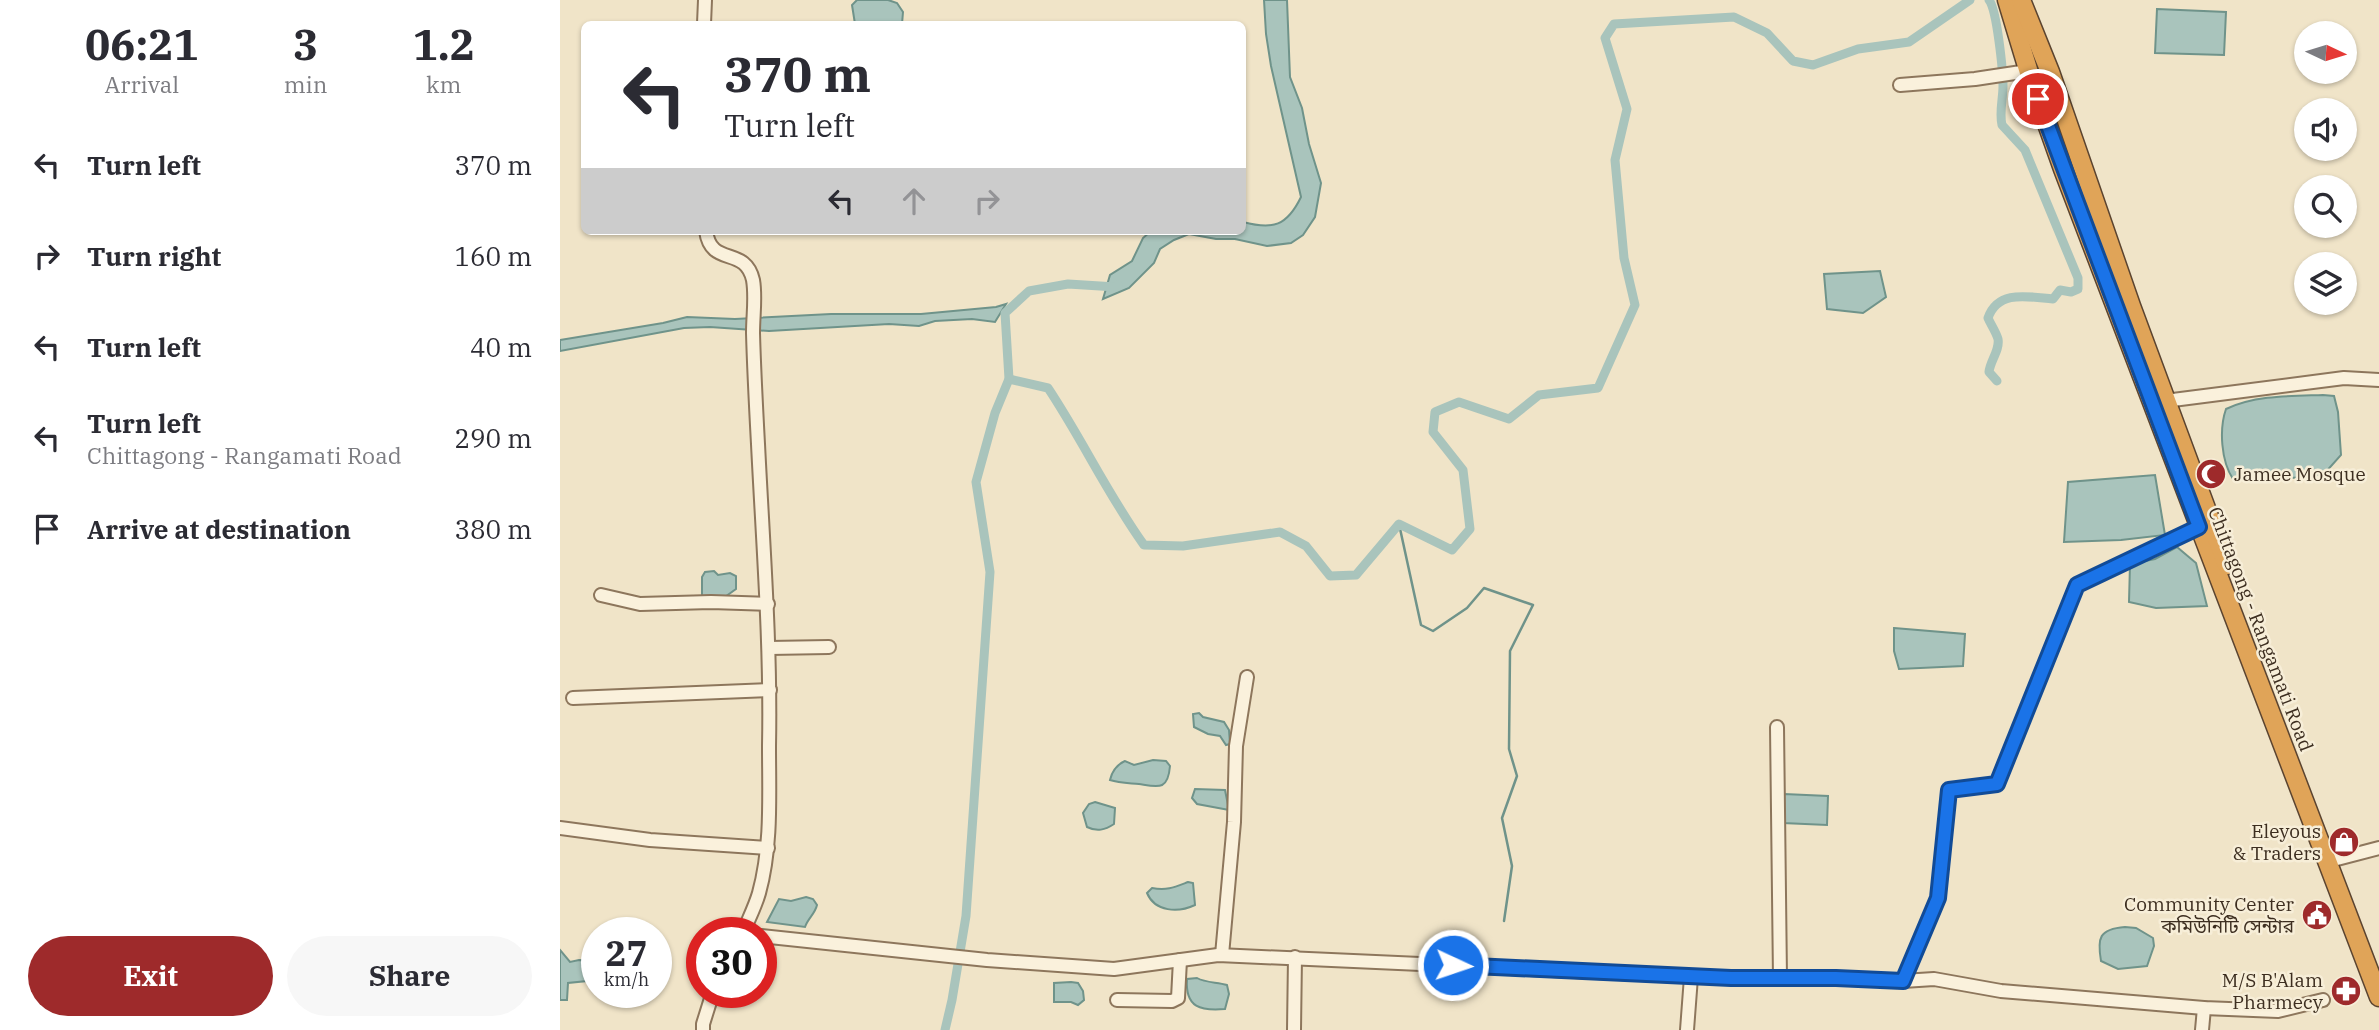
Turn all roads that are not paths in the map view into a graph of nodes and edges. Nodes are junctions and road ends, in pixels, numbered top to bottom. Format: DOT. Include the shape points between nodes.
graph roads {
  1 [pos="705,0"];
  2 [pos="2007,0"];
  3 [pos="2021,0"];
  4 [pos="704,21"];
  5 [pos="2024,74"];
  6 [pos="1900,85"];
  7 [pos="706,235"];
  8 [pos="2379,380"];
  9 [pos="2165,401"];
  10 [pos="2207,536"];
  11 [pos="601,595"];
  12 [pos="768,604"];
  13 [pos="829,646"];
  14 [pos="769,648"];
  15 [pos="1247,677"];
  16 [pos="770,690"];
  17 [pos="572,698"];
  18 [pos="1776,727"];
  19 [pos="560,828"];
  20 [pos="768,848"];
  21 [pos="2379,848"];
  22 [pos="2337,859"];
  23 [pos="750,917"];
  24 [pos="777,938"];
  25 [pos="1222,955"];
  26 [pos="1295,957"];
  27 [pos="1181,960"];
  28 [pos="2379,971"];
  29 [pos="1691,976"];
  30 [pos="1780,978"];
  31 [pos="1903,981"];
  32 [pos="2379,997"];
  33 [pos="1117,1000"];
  34 [pos="2323,1000"];
  35 [pos="708,1008"];
  36 [pos="2204,1008"];
  37 [pos="704,1030"];
  38 [pos="1294,1030"];
  39 [pos="1688,1030"];
  40 [pos="2202,1030"];
  1 -- 4 [label="street"];
  2 -- 5 [label="highway, Chittagong - Rangamati Road"];
  3 -- 9 [label="highway"];
  5 -- 6 [label="street"];
  5 -- 10 [label="highway, Chittagong - Rangamati Road"];
  7 -- 12 [label="street" via="713,250 741,260 752,277"];
  8 -- 9 [label="street" via="2344,378"];
  9 -- 10 [label="highway"];
  10 -- 22 [label="highway"];
  10 -- 31 [label="street" via="2077,585 1997,784 1949,790 1938,898"];
  10 -- 32 [label="highway, Chittagong - Rangamati Road"];
  11 -- 12 [label="street" via="640,604"];
  12 -- 14 [label="street"];
  13 -- 14 [label="street"];
  14 -- 16 [label="street"];
  15 -- 25 [label="street" via="1236,746"];
  16 -- 17 [label="street"];
  16 -- 20 [label="street"];
  18 -- 30 [label="street"];
  19 -- 20 [label="street"];
  20 -- 23 [label="street"];
  21 -- 22 [label="street"];
  22 -- 28 [label="highway"];
  24 -- 27 [label="street" via="988,961 1114,969"];
  25 -- 26 [label="street"];
  25 -- 27 [label="street"];
  26 -- 29 [label="street"];
  26 -- 38 [label="street"];
  27 -- 33 [label="street" via="1178,998"];
  29 -- 30 [label="street"];
  29 -- 39 [label="street"];
  30 -- 31 [label="street"];
  31 -- 36 [label="street" via="1934,979 2001,991"];
  34 -- 36 [label="street" via="2278,1011"];
  35 -- 37 [label="street"];
  36 -- 40 [label="street"];
}
